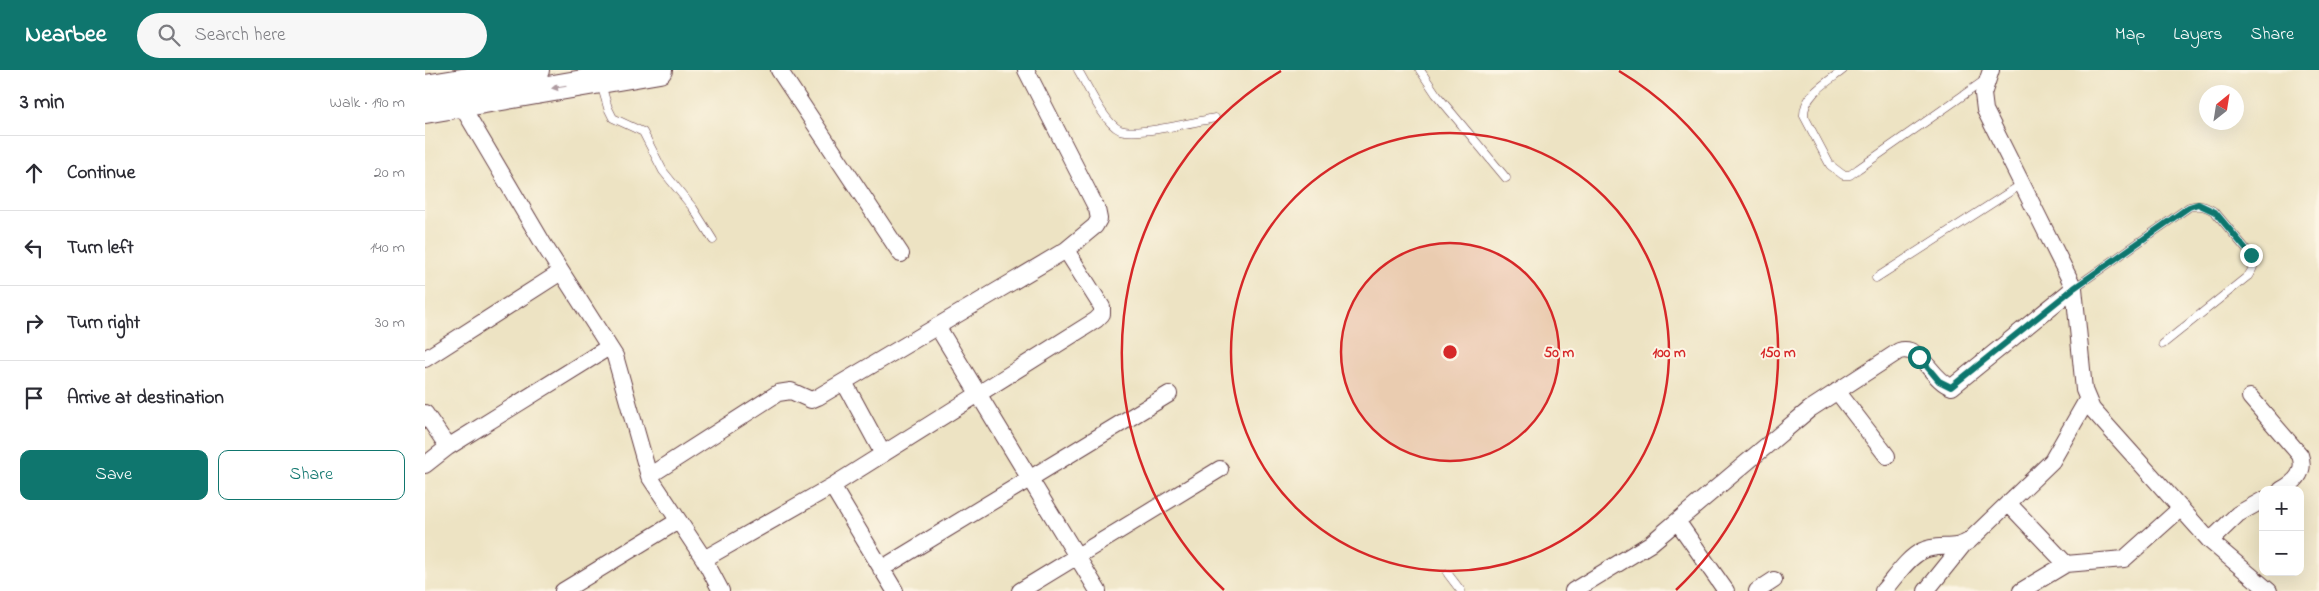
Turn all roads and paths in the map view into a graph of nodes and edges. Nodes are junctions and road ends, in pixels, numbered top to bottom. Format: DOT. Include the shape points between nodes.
graph roads {
  1 [pos="536,70"];
  2 [pos="659,70"];
  3 [pos="779,70"];
  4 [pos="1026,70"];
  5 [pos="1078,70"];
  6 [pos="1420,70"];
  7 [pos="1843,70"];
  8 [pos="1989,74"];
  9 [pos="600,80"];
  10 [pos="425,88"];
  11 [pos="460,104"];
  12 [pos="425,110"];
  13 [pos="1215,118"];
  14 [pos="1506,178"];
  15 [pos="2022,184"];
  16 [pos="713,240"];
  17 [pos="1066,250"];
  18 [pos="901,254"];
  19 [pos="561,272"];
  20 [pos="1876,278"];
  21 [pos="2074,288"];
  22 [pos="937,326"];
  23 [pos="2163,344"];
  24 [pos="609,347"];
  25 [pos="425,359"];
  26 [pos="843,382"];
  27 [pos="1837,391"];
  28 [pos="977,394"];
  29 [pos="1169,394"];
  30 [pos="2250,397"];
  31 [pos="2087,400"];
  32 [pos="425,413"];
  33 [pos="448,447"];
  34 [pos="883,454"];
  35 [pos="1887,456"];
  36 [pos="425,465"];
  37 [pos="1220,469"];
  38 [pos="649,476"];
  39 [pos="1029,478"];
  40 [pos="832,486"];
  41 [pos="2288,486"];
  42 [pos="2259,502"];
  43 [pos="2008,503"];
  44 [pos="2181,508"];
  45 [pos="677,521"];
  46 [pos="1677,521"];
  47 [pos="2210,541"];
  48 [pos="1963,545"];
  49 [pos="1077,556"];
  50 [pos="704,559"];
  51 [pos="2067,564"];
  52 [pos="881,569"];
  53 [pos="1448,574"];
  54 [pos="1774,580"];
  55 [pos="563,591"];
  56 [pos="721,591"];
  57 [pos="895,591"];
  58 [pos="1020,591"];
  59 [pos="1098,591"];
  60 [pos="1461,591"];
  61 [pos="1573,591"];
  62 [pos="1725,591"];
  63 [pos="1757,591"];
  64 [pos="1883,591"];
  65 [pos="1926,591"];
  66 [pos="2021,591"];
  67 [pos="2269,591"];
  1 -- 10 [label="highway"];
  2 -- 9 [label="highway"];
  3 -- 18 [label="street"];
  4 -- 17 [label="street" via="1089,192 1099,219"];
  5 -- 13 [label="lane" via="1106,118 1119,130 1135,132"];
  6 -- 14 [label="lane" via="1435,94"];
  7 -- 8 [label="lane" via="1811,96 1804,110 1804,116 1830,165 1843,175 1858,170"];
  8 -- 15 [label="street" via="1983,94 1985,110"];
  9 -- 11 [label="highway, one-way"];
  9 -- 16 [label="lane" via="613,118 643,132 663,171 693,208"];
  11 -- 12 [label="highway"];
  11 -- 19 [label="street"];
  15 -- 20 [label="lane"];
  15 -- 21 [label="street"];
  17 -- 22 [label="street"];
  17 -- 28 [label="street" via="1102,307 1102,314"];
  19 -- 24 [label="street"];
  19 -- 25 [label="street"];
  21 -- 23 [label="lane" via="2189,207 2198,204 2215,212 2251,255 2255,262 2253,270"];
  21 -- 27 [label="street" via="1951,387 1939,381 1914,351 1905,349"];
  21 -- 31 [label="street"];
  22 -- 26 [label="street"];
  22 -- 28 [label="street"];
  24 -- 33 [label="street"];
  24 -- 38 [label="street" via="615,356"];
  26 -- 34 [label="street"];
  26 -- 38 [label="street" via="811,400 791,391 778,393"];
  27 -- 35 [label="street"];
  27 -- 46 [label="street" via="1810,409"];
  28 -- 34 [label="street"];
  28 -- 39 [label="street"];
  29 -- 39 [label="street"];
  30 -- 41 [label="street" via="2300,455 2303,465 2299,475"];
  31 -- 43 [label="street" via="2052,461"];
  31 -- 44 [label="street"];
  32 -- 33 [label="street"];
  33 -- 36 [label="street"];
  34 -- 40 [label="street"];
  37 -- 49 [label="street"];
  38 -- 45 [label="street"];
  39 -- 49 [label="street"];
  39 -- 52 [label="street"];
  40 -- 50 [label="street"];
  40 -- 52 [label="street"];
  42 -- 47 [label="street" via="2238,514"];
  43 -- 48 [label="street"];
  43 -- 51 [label="street"];
  44 -- 47 [label="street"];
  44 -- 51 [label="street" via="2124,559"];
  45 -- 50 [label="street"];
  45 -- 55 [label="street"];
  46 -- 61 [label="street" via="1643,548"];
  46 -- 62 [label="street"];
  47 -- 67 [label="street"];
  48 -- 64 [label="street" via="1922,551"];
  48 -- 65 [label="street"];
  49 -- 58 [label="street"];
  49 -- 59 [label="street"];
  50 -- 56 [label="street"];
  51 -- 66 [label="street"];
  52 -- 57 [label="street"];
  53 -- 60 [label="lane"];
  54 -- 63 [label="street"];
}
